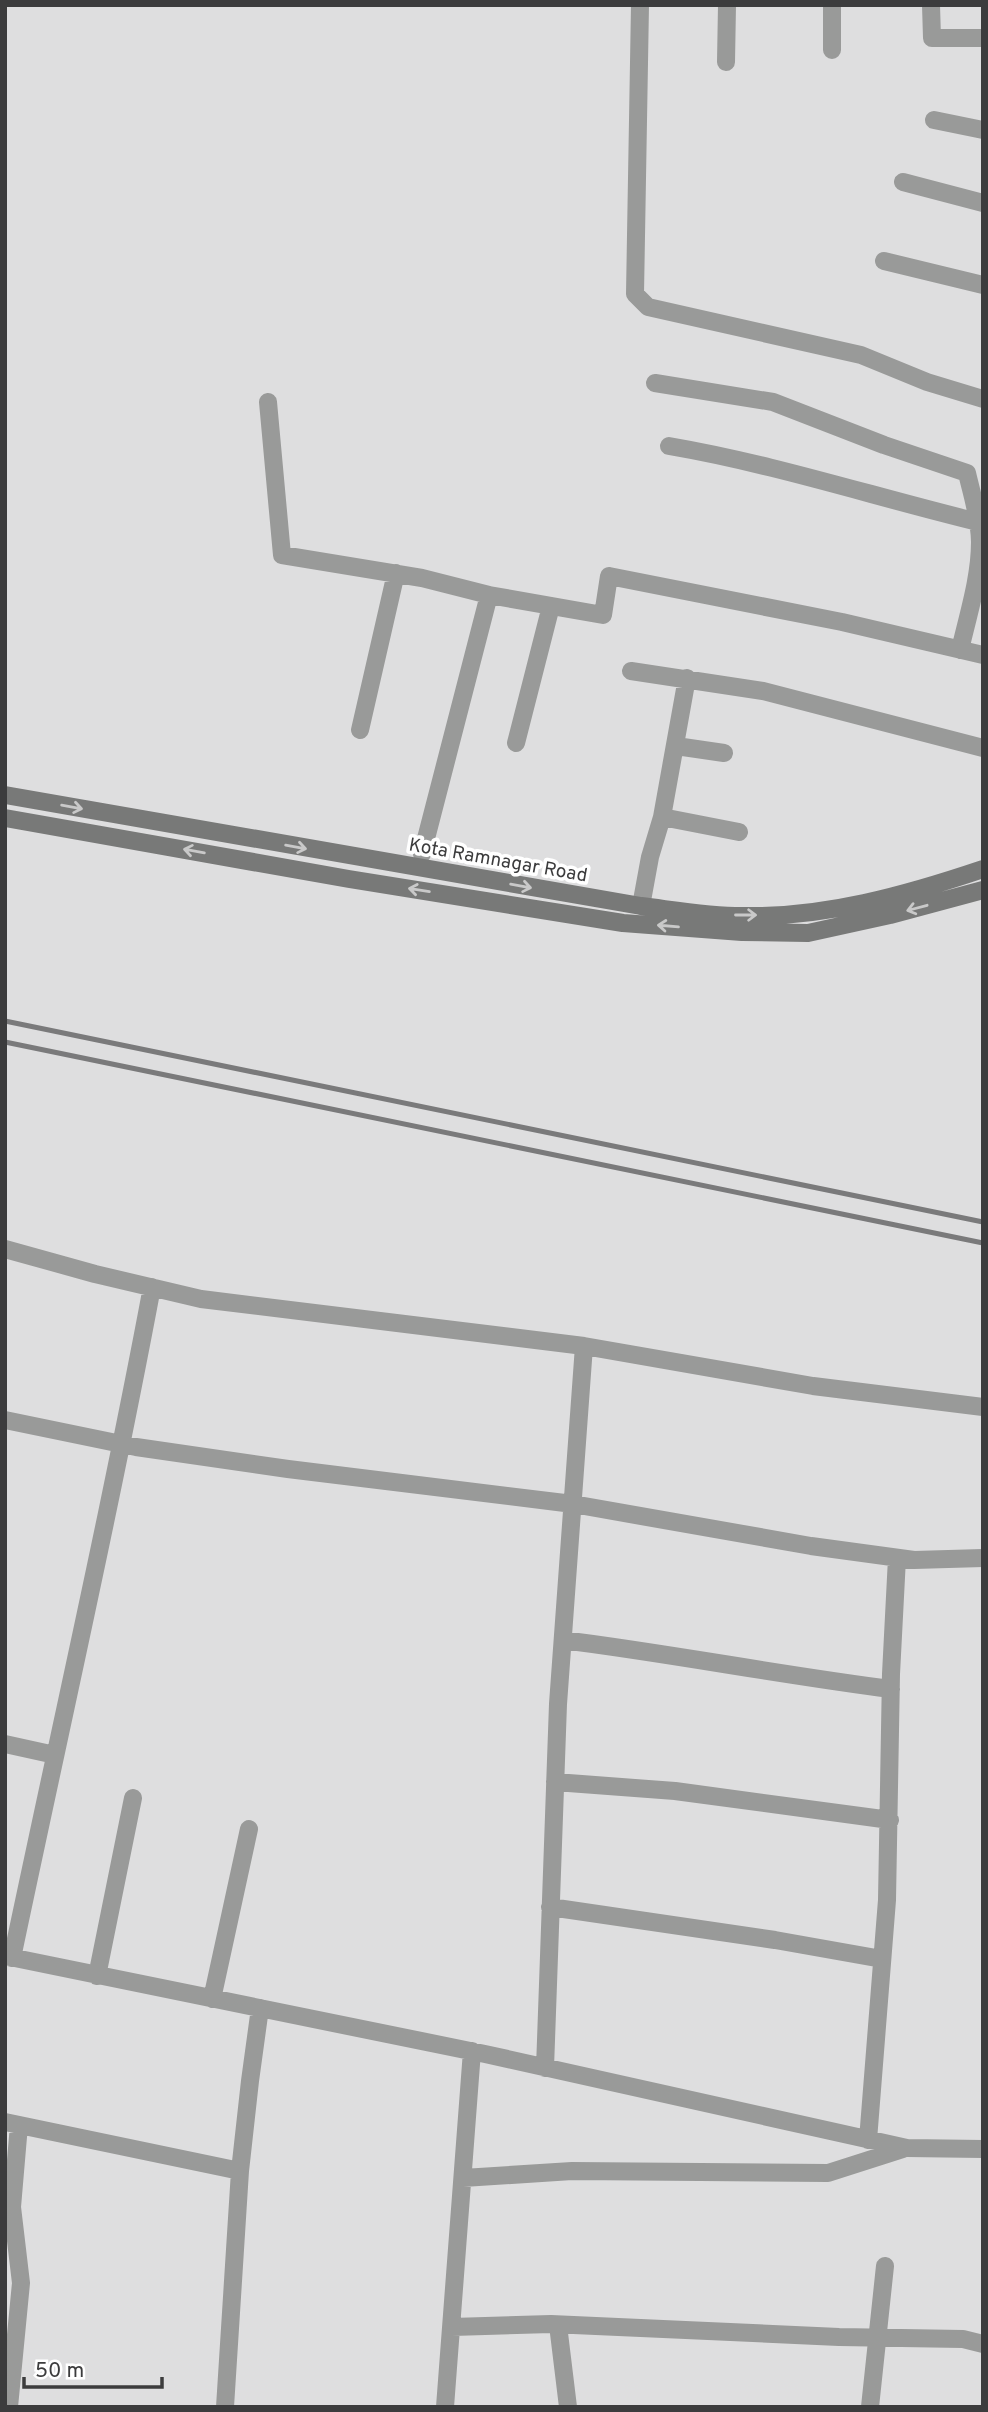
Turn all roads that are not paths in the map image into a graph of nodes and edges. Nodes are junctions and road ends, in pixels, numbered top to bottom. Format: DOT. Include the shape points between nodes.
graph roads {
  1 [pos="640,5"];
  2 [pos="727,5"];
  3 [pos="832,5"];
  4 [pos="931,5"];
  5 [pos="983,38"];
  6 [pos="832,50"];
  7 [pos="726,62"];
  8 [pos="934,120"];
  9 [pos="983,131"];
  10 [pos="902,182"];
  11 [pos="983,202"];
  12 [pos="884,261"];
  13 [pos="983,285"];
  14 [pos="655,383"];
  15 [pos="983,399"];
  16 [pos="268,402"];
  17 [pos="669,446"];
  18 [pos="978,503"];
  19 [pos="978,522"];
  20 [pos="396,573"];
  21 [pos="978,592"];
  22 [pos="489,595"];
  23 [pos="551,606"];
  24 [pos="960,650"];
  25 [pos="983,655"];
  26 [pos="631,671"];
  27 [pos="687,678"];
  28 [pos="360,730"];
  29 [pos="516,743"];
  30 [pos="676,746"];
  31 [pos="983,748"];
  32 [pos="724,753"];
  33 [pos="5,795"];
  34 [pos="662,817"];
  35 [pos="5,818"];
  36 [pos="740,832"];
  37 [pos="422,854"];
  38 [pos="983,869"];
  39 [pos="983,890"];
  40 [pos="641,906"];
  41 [pos="5,1249"];
  42 [pos="152,1287"];
  43 [pos="584,1346"];
  44 [pos="983,1407"];
  45 [pos="5,1420"];
  46 [pos="122,1444"];
  47 [pos="573,1504"];
  48 [pos="897,1558"];
  49 [pos="983,1558"];
  50 [pos="563,1640"];
  51 [pos="891,1689"];
  52 [pos="5,1744"];
  53 [pos="55,1755"];
  54 [pos="555,1783"];
  55 [pos="133,1798"];
  56 [pos="890,1821"];
  57 [pos="249,1829"];
  58 [pos="550,1907"];
  59 [pos="9,1957"];
  60 [pos="882,1959"];
  61 [pos="97,1976"];
  62 [pos="212,1999"];
  63 [pos="260,2008"];
  64 [pos="472,2052"];
  65 [pos="545,2068"];
  66 [pos="12,2123"];
  67 [pos="868,2140"];
  68 [pos="907,2148"];
  69 [pos="983,2149"];
  70 [pos="240,2171"];
  71 [pos="463,2178"];
  72 [pos="9,2207"];
  73 [pos="885,2266"];
  74 [pos="558,2325"];
  75 [pos="452,2326"];
  76 [pos="878,2336"];
  77 [pos="983,2344"];
  78 [pos="9,2407"];
  79 [pos="225,2407"];
  80 [pos="445,2407"];
  81 [pos="568,2407"];
  82 [pos="870,2407"];
  1 -- 15 [label="street" via="635,294 648,307 861,355"];
  2 -- 7 [label="street"];
  3 -- 6 [label="street"];
  4 -- 5 [label="street" via="932,38"];
  8 -- 9 [label="street"];
  10 -- 11 [label="street"];
  12 -- 13 [label="street"];
  14 -- 18 [label="street" via="773,402 967,472"];
  16 -- 20 [label="street" via="282,555"];
  17 -- 19 [label="street" via="785,470"];
  18 -- 19 [label="street"];
  19 -- 21 [label="street"];
  20 -- 22 [label="street"];
  20 -- 28 [label="street"];
  21 -- 24 [label="street"];
  22 -- 23 [label="street"];
  22 -- 37 [label="street"];
  23 -- 24 [label="street" via="603,615 608,576"];
  23 -- 29 [label="street"];
  24 -- 25 [label="street"];
  26 -- 27 [label="street"];
  27 -- 30 [label="street"];
  27 -- 31 [label="street" via="764,691"];
  30 -- 32 [label="street"];
  30 -- 34 [label="street"];
  33 -- 40 [label="street, Kota Ramnagar Road, one-way"];
  34 -- 36 [label="street"];
  34 -- 40 [label="street"];
  39 -- 35 [label="street, one-way" via="808,933 742,932 624,923"];
  40 -- 38 [label="street, Kota Ramnagar Road, one-way" via="742,916 822,911 929,887"];
  41 -- 42 [label="street"];
  42 -- 43 [label="street" via="201,1298"];
  42 -- 46 [label="street"];
  43 -- 44 [label="street" via="813,1386"];
  43 -- 47 [label="street"];
  45 -- 46 [label="street"];
  46 -- 47 [label="street"];
  46 -- 53 [label="street"];
  47 -- 48 [label="street"];
  47 -- 50 [label="street"];
  48 -- 49 [label="street"];
  48 -- 51 [label="street"];
  50 -- 51 [label="street"];
  50 -- 54 [label="street"];
  51 -- 56 [label="street"];
  52 -- 53 [label="street"];
  53 -- 59 [label="street"];
  54 -- 56 [label="street" via="675,1791"];
  54 -- 58 [label="street"];
  55 -- 61 [label="street"];
  56 -- 60 [label="street"];
  57 -- 62 [label="street"];
  58 -- 60 [label="street"];
  58 -- 65 [label="street"];
  59 -- 61 [label="street"];
  60 -- 67 [label="street"];
  61 -- 62 [label="street"];
  62 -- 63 [label="street"];
  63 -- 64 [label="street"];
  63 -- 70 [label="street"];
  64 -- 65 [label="street"];
  64 -- 71 [label="street"];
  65 -- 67 [label="street"];
  66 -- 70 [label="street"];
  66 -- 72 [label="street"];
  67 -- 68 [label="street"];
  68 -- 69 [label="street"];
  68 -- 71 [label="street" via="828,2174 572,2171"];
  70 -- 79 [label="street"];
  71 -- 75 [label="street"];
  72 -- 78 [label="street" via="21,2283"];
  73 -- 76 [label="street"];
  74 -- 75 [label="street"];
  74 -- 76 [label="street"];
  74 -- 81 [label="street"];
  75 -- 80 [label="street"];
  76 -- 77 [label="street"];
  76 -- 82 [label="street"];
}
